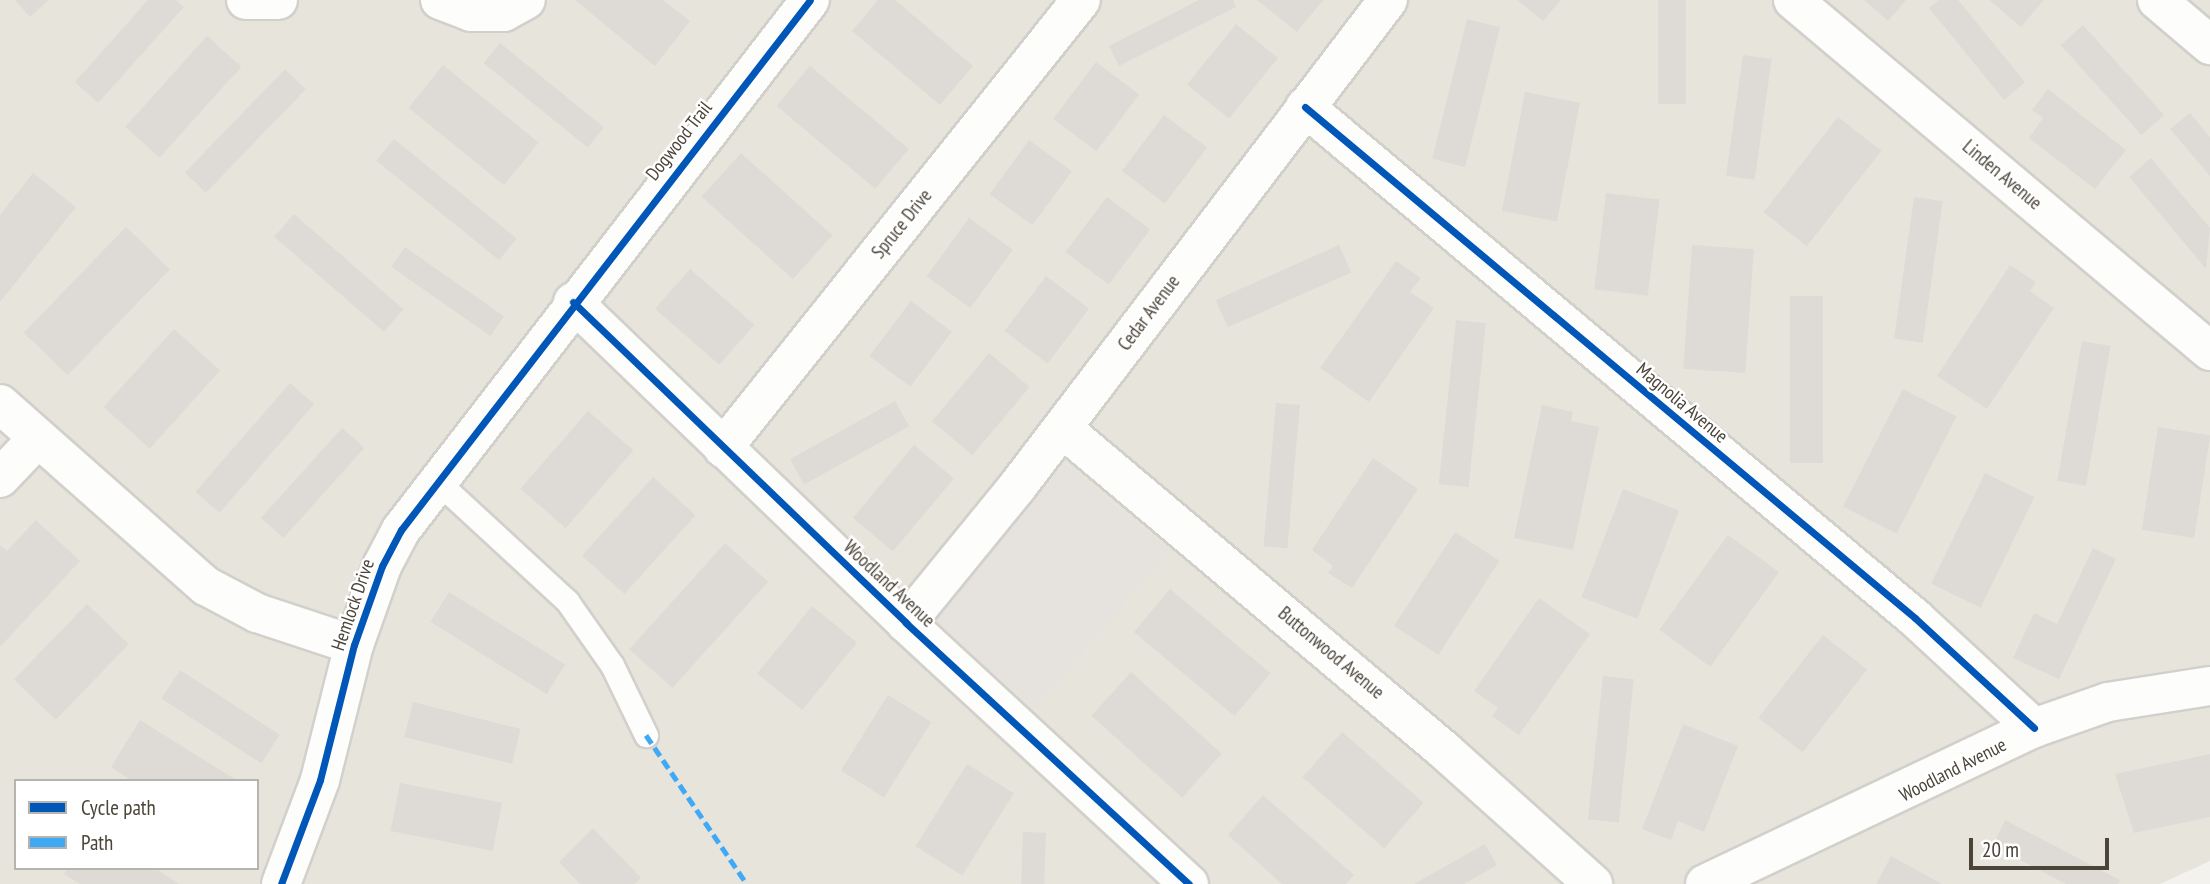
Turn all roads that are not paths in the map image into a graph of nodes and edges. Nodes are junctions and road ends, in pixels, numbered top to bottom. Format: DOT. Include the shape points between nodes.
graph roads {
  1 [pos="246,0"];
  2 [pos="278,0"];
  3 [pos="440,0"];
  4 [pos="526,0"];
  5 [pos="810,0"];
  6 [pos="1081,0"];
  7 [pos="1388,0"];
  8 [pos="1793,0"];
  9 [pos="2157,0"];
  10 [pos="2210,45"];
  11 [pos="1305,107"];
  12 [pos="573,302"];
  13 [pos="2210,351"];
  14 [pos="0,404"];
  15 [pos="1062,428"];
  16 [pos="38,438"];
  17 [pos="723,448"];
  18 [pos="0,478"];
  19 [pos="438,482"];
  20 [pos="906,623"];
  21 [pos="354,645"];
  22 [pos="2210,686"];
  23 [pos="2034,728"];
  24 [pos="646,735"];
  25 [pos="281,884"];
  26 [pos="1189,884"];
  27 [pos="1593,884"];
  28 [pos="1705,884"];
  1 -- 2 [label="street"];
  3 -- 4 [label="street" via="471,12 504,12"];
  5 -- 12 [label="street, Dogwood Trail"];
  6 -- 17 [label="street, Spruce Drive"];
  7 -- 11 [label="street, Cedar Avenue"];
  8 -- 13 [label="street, Linden Avenue"];
  9 -- 10 [label="street"];
  11 -- 15 [label="street, Cedar Avenue"];
  11 -- 23 [label="street, Magnolia Avenue" via="1914,618"];
  12 -- 17 [label="street, Woodland Avenue"];
  12 -- 19 [label="street, Hemlock Drive"];
  14 -- 16 [label="street, Hemlock Drive"];
  15 -- 20 [label="street, Cedar Avenue"];
  15 -- 27 [label="street, Buttonwood Avenue" via="1446,751"];
  16 -- 18 [label="street"];
  16 -- 21 [label="street, Hemlock Drive" via="206,586 257,613"];
  17 -- 20 [label="street, Woodland Avenue"];
  19 -- 21 [label="street, Hemlock Drive" via="401,530 382,566"];
  19 -- 24 [label="lane" via="567,601 612,665"];
  20 -- 26 [label="street, Woodland Avenue"];
  21 -- 25 [label="street, Hemlock Drive" via="320,780"];
  22 -- 23 [label="street, Woodland Avenue" via="2108,702"];
  23 -- 28 [label="street, Woodland Avenue"];
}
